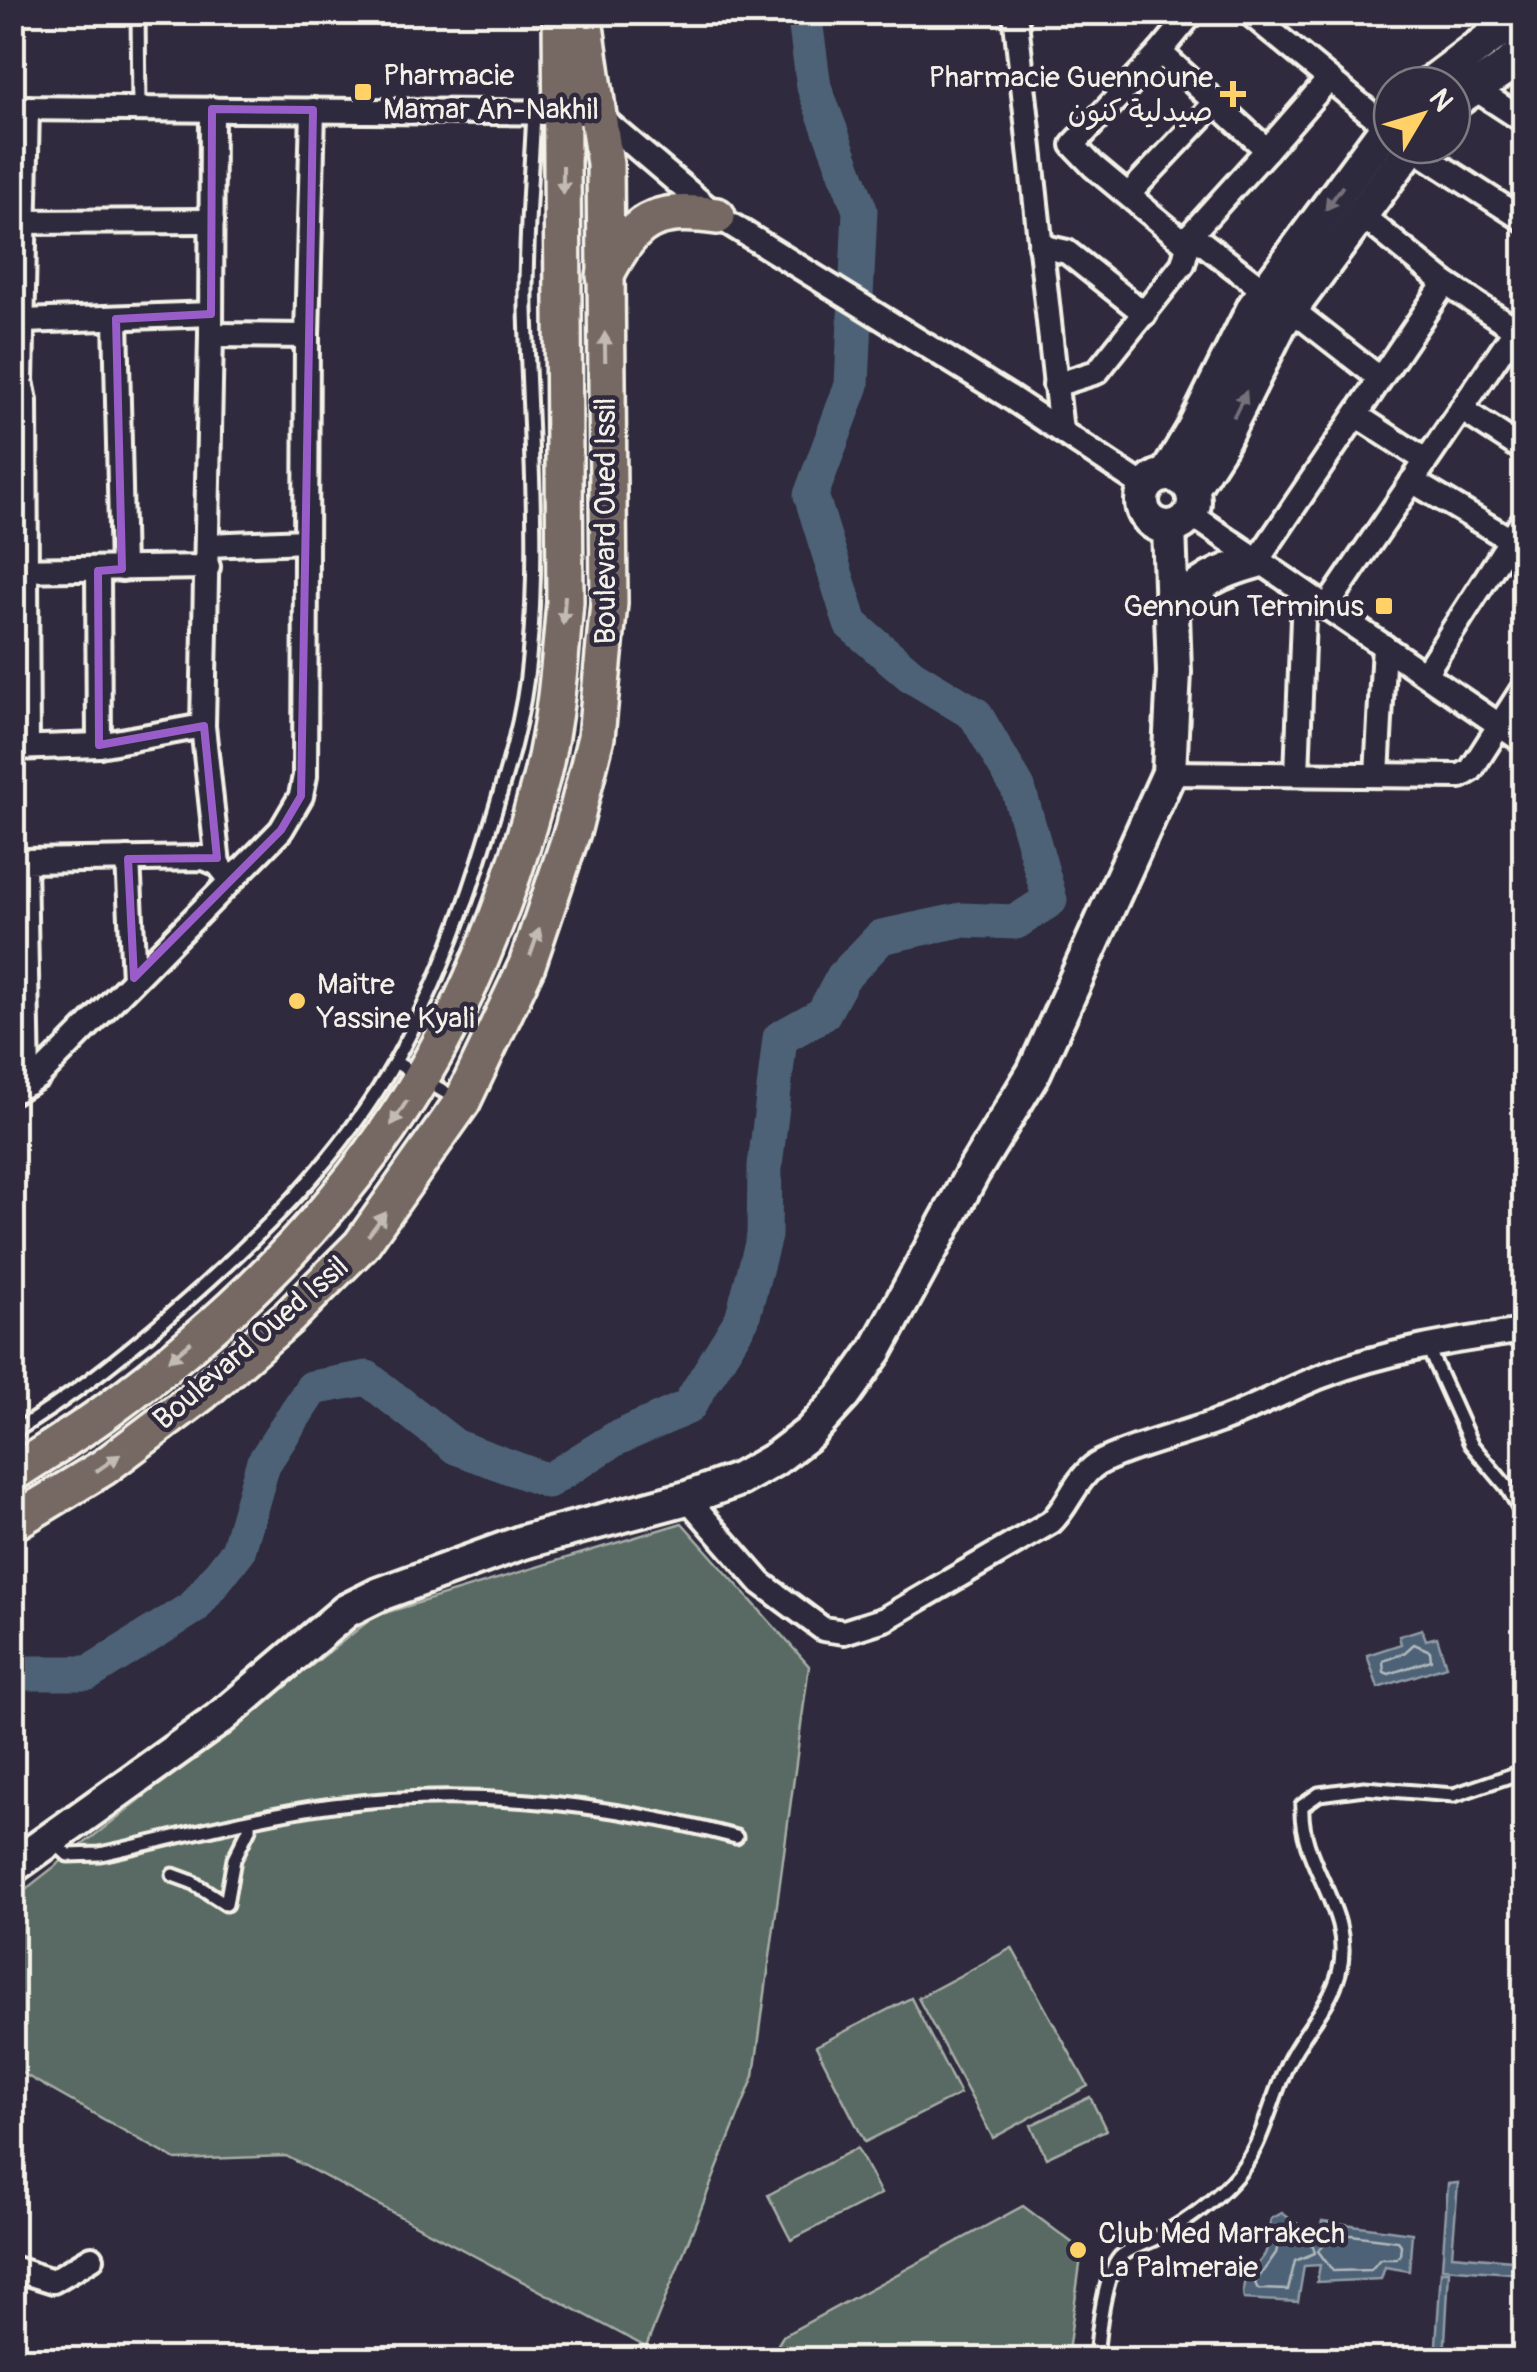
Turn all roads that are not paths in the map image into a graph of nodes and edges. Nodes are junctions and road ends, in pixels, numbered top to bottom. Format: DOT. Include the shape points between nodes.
graph roads {
  1 [pos="138,12"];
  2 [pos="561,12"];
  3 [pos="583,12"];
  4 [pos="1015,12"];
  5 [pos="1193,12"];
  6 [pos="1248,12"];
  7 [pos="1511,31"];
  8 [pos="1160,52"];
  9 [pos="1459,65"];
  10 [pos="1328,80"];
  11 [pos="1472,88"];
  12 [pos="1472,99"];
  13 [pos="1216,102"];
  14 [pos="20,108"];
  15 [pos="139,109"];
  16 [pos="212,109"];
  17 [pos="313,110"];
  18 [pos="564,112"];
  19 [pos="1372,114"];
  20 [pos="1524,120"];
  21 [pos="1074,150"];
  22 [pos="1267,150"];
  23 [pos="1031,160"];
  24 [pos="1378,165"];
  25 [pos="1385,165"];
  26 [pos="1443,165"];
  27 [pos="1130,194"];
  28 [pos="1360,214"];
  29 [pos="716,216"];
  30 [pos="1524,220"];
  31 [pos="212,221"];
  32 [pos="20,222"];
  33 [pos="1190,240"];
  34 [pos="1040,246"];
  35 [pos="604,277"];
  36 [pos="1444,283"];
  37 [pos="1278,300"];
  38 [pos="1145,314"];
  39 [pos="116,319"];
  40 [pos="24,321"];
  41 [pos="211,324"];
  42 [pos="1522,327"];
  43 [pos="307,336"];
  44 [pos="1378,377"];
  45 [pos="1055,386"];
  46 [pos="19,401"];
  47 [pos="1461,409"];
  48 [pos="1356,415"];
  49 [pos="1060,431"];
  50 [pos="1524,450"];
  51 [pos="1426,460"];
  52 [pos="1412,481"];
  53 [pos="1173,499"];
  54 [pos="1520,527"];
  55 [pos="576,537"];
  56 [pos="306,541"];
  57 [pos="208,556"];
  58 [pos="1256,561"];
  59 [pos="19,570"];
  60 [pos="122,570"];
  61 [pos="98,571"];
  62 [pos="1304,592"];
  63 [pos="1326,608"];
  64 [pos="1172,610"];
  65 [pos="1384,646"];
  66 [pos="19,656"];
  67 [pos="1426,672"];
  68 [pos="1524,687"];
  69 [pos="1501,725"];
  70 [pos="203,726"];
  71 [pos="1524,742"];
  72 [pos="99,746"];
  73 [pos="20,748"];
  74 [pos="1169,774"];
  75 [pos="1297,774"];
  76 [pos="1376,775"];
  77 [pos="128,859"];
  78 [pos="224,872"];
  79 [pos="134,978"];
  80 [pos="408,1069"];
  81 [pos="20,1088"];
  82 [pos="462,1102"];
  83 [pos="1524,1331"];
  84 [pos="1427,1346"];
  85 [pos="12,1433"];
  86 [pos="687,1498"];
  87 [pos="18,1504"];
  88 [pos="1524,1516"];
  89 [pos="1524,1771"];
  90 [pos="249,1822"];
  91 [pos="736,1837"];
  92 [pos="51,1839"];
  93 [pos="12,1867"];
  94 [pos="173,1875"];
  95 [pos="92,2258"];
  96 [pos="12,2268"];
  97 [pos="1096,2360"];
  1 -- 15 [label="lane"];
  2 -- 18 [label="main road, Boulevard Oued Issil"];
  3 -- 18 [label="main road, Boulevard Oued Issil"];
  4 -- 23 [label="street"];
  5 -- 8 [label="street"];
  6 -- 10 [label="street"];
  7 -- 9 [label="street"];
  7 -- 11 [label="street" via="1509,64"];
  8 -- 13 [label="street"];
  8 -- 21 [label="street" via="1075,140"];
  10 -- 19 [label="street"];
  10 -- 22 [label="street"];
  12 -- 20 [label="street"];
  13 -- 22 [label="street"];
  13 -- 27 [label="street"];
  14 -- 15 [label="street"];
  14 -- 32 [label="street"];
  15 -- 16 [label="street"];
  16 -- 17 [label="street"];
  16 -- 31 [label="street"];
  17 -- 18 [label="street"];
  17 -- 43 [label="street"];
  18 -- 29 [label="street"];
  18 -- 35 [label="main road, Boulevard Oued Issil" via="604,164"];
  18 -- 55 [label="main road, Boulevard Oued Issil"];
  21 -- 23 [label="street"];
  21 -- 27 [label="street"];
  22 -- 33 [label="street"];
  23 -- 34 [label="street"];
  24 -- 37 [label="street, one-way"];
  25 -- 28 [label="street"];
  26 -- 30 [label="street"];
  27 -- 33 [label="street"];
  28 -- 36 [label="street"];
  28 -- 37 [label="street"];
  29 -- 35 [label="main road" via="683,211 649,220 618,250"];
  29 -- 49 [label="street"];
  31 -- 32 [label="street"];
  31 -- 41 [label="street"];
  32 -- 40 [label="street"];
  33 -- 37 [label="street"];
  33 -- 38 [label="street" via="1183,264"];
  34 -- 38 [label="street" via="1067,252"];
  34 -- 45 [label="street"];
  55 -- 35 [label="main road, Boulevard Oued Issil, one-way"];
  36 -- 42 [label="street"];
  36 -- 44 [label="street"];
  37 -- 44 [label="street"];
  37 -- 53 [label="street" via="1254,307 1193,430"];
  38 -- 45 [label="street" via="1097,372"];
  39 -- 40 [label="street"];
  39 -- 41 [label="street"];
  39 -- 60 [label="street"];
  40 -- 46 [label="street"];
  41 -- 43 [label="street"];
  41 -- 57 [label="street"];
  42 -- 47 [label="street"];
  43 -- 56 [label="street"];
  44 -- 48 [label="street"];
  45 -- 49 [label="street"];
  46 -- 59 [label="street"];
  47 -- 50 [label="street"];
  47 -- 51 [label="street"];
  48 -- 51 [label="street"];
  48 -- 58 [label="street"];
  49 -- 53 [label="street"];
  51 -- 52 [label="street"];
  52 -- 54 [label="street"];
  52 -- 63 [label="street"];
  53 -- 58 [label="street"];
  53 -- 64 [label="street"];
  54 -- 67 [label="street"];
  55 -- 80 [label="main road, Boulevard Oued Issil" via="542,772 491,934 471,983"];
  82 -- 55 [label="main road, Boulevard Oued Issil, one-way" via="527,965 596,737 610,603"];
  56 -- 57 [label="street"];
  56 -- 78 [label="street" via="301,796 281,830"];
  57 -- 60 [label="street"];
  57 -- 70 [label="street"];
  58 -- 62 [label="street"];
  58 -- 64 [label="street" via="1198,583"];
  59 -- 61 [label="street"];
  59 -- 66 [label="street"];
  60 -- 61 [label="street"];
  61 -- 72 [label="street"];
  62 -- 63 [label="street"];
  62 -- 75 [label="street"];
  63 -- 65 [label="street"];
  64 -- 74 [label="street"];
  65 -- 67 [label="street"];
  65 -- 76 [label="street"];
  66 -- 73 [label="street"];
  67 -- 69 [label="street"];
  68 -- 69 [label="street"];
  69 -- 71 [label="street"];
  69 -- 76 [label="street" via="1461,776"];
  70 -- 72 [label="street"];
  70 -- 78 [label="street"];
  72 -- 73 [label="street"];
  74 -- 75 [label="street"];
  74 -- 86 [label="street" via="1034,1072 876,1350 798,1442 740,1479"];
  75 -- 76 [label="street"];
  77 -- 78 [label="street" via="204,858"];
  77 -- 79 [label="street"];
  77 -- 81 [label="street" via="29,860 22,866"];
  78 -- 79 [label="street"];
  79 -- 81 [label="street"];
  80 -- 82 [label="lane"];
  80 -- 85 [label="lane" via="248,1248 117,1360"];
  80 -- 87 [label="main road, Boulevard Oued Issil, one-way" via="404,1106 353,1176 264,1276 107,1411"];
  87 -- 82 [label="main road, Boulevard Oued Issil, one-way" via="104,1467 290,1316 361,1245"];
  83 -- 84 [label="street"];
  84 -- 86 [label="street" via="1324,1376 1094,1467 1051,1522 960,1578 844,1632 822,1629 762,1583"];
  84 -- 88 [label="lane" via="1471,1444"];
  86 -- 92 [label="street" via="522,1542 346,1611 220,1719"];
  89 -- 97 [label="lane" via="1454,1796 1364,1788 1319,1794 1302,1806 1308,1853 1337,1910 1340,1970 1235,2178 1192,2218 1118,2259"];
  90 -- 91 [label="lane" via="332,1805 480,1798 627,1812"];
  90 -- 92 [label="lane" via="80,1856 61,1851"];
  90 -- 94 [label="lane" via="234,1859 228,1902"];
  92 -- 93 [label="street"];
  95 -- 96 [label="street" via="54,2281"];
}
